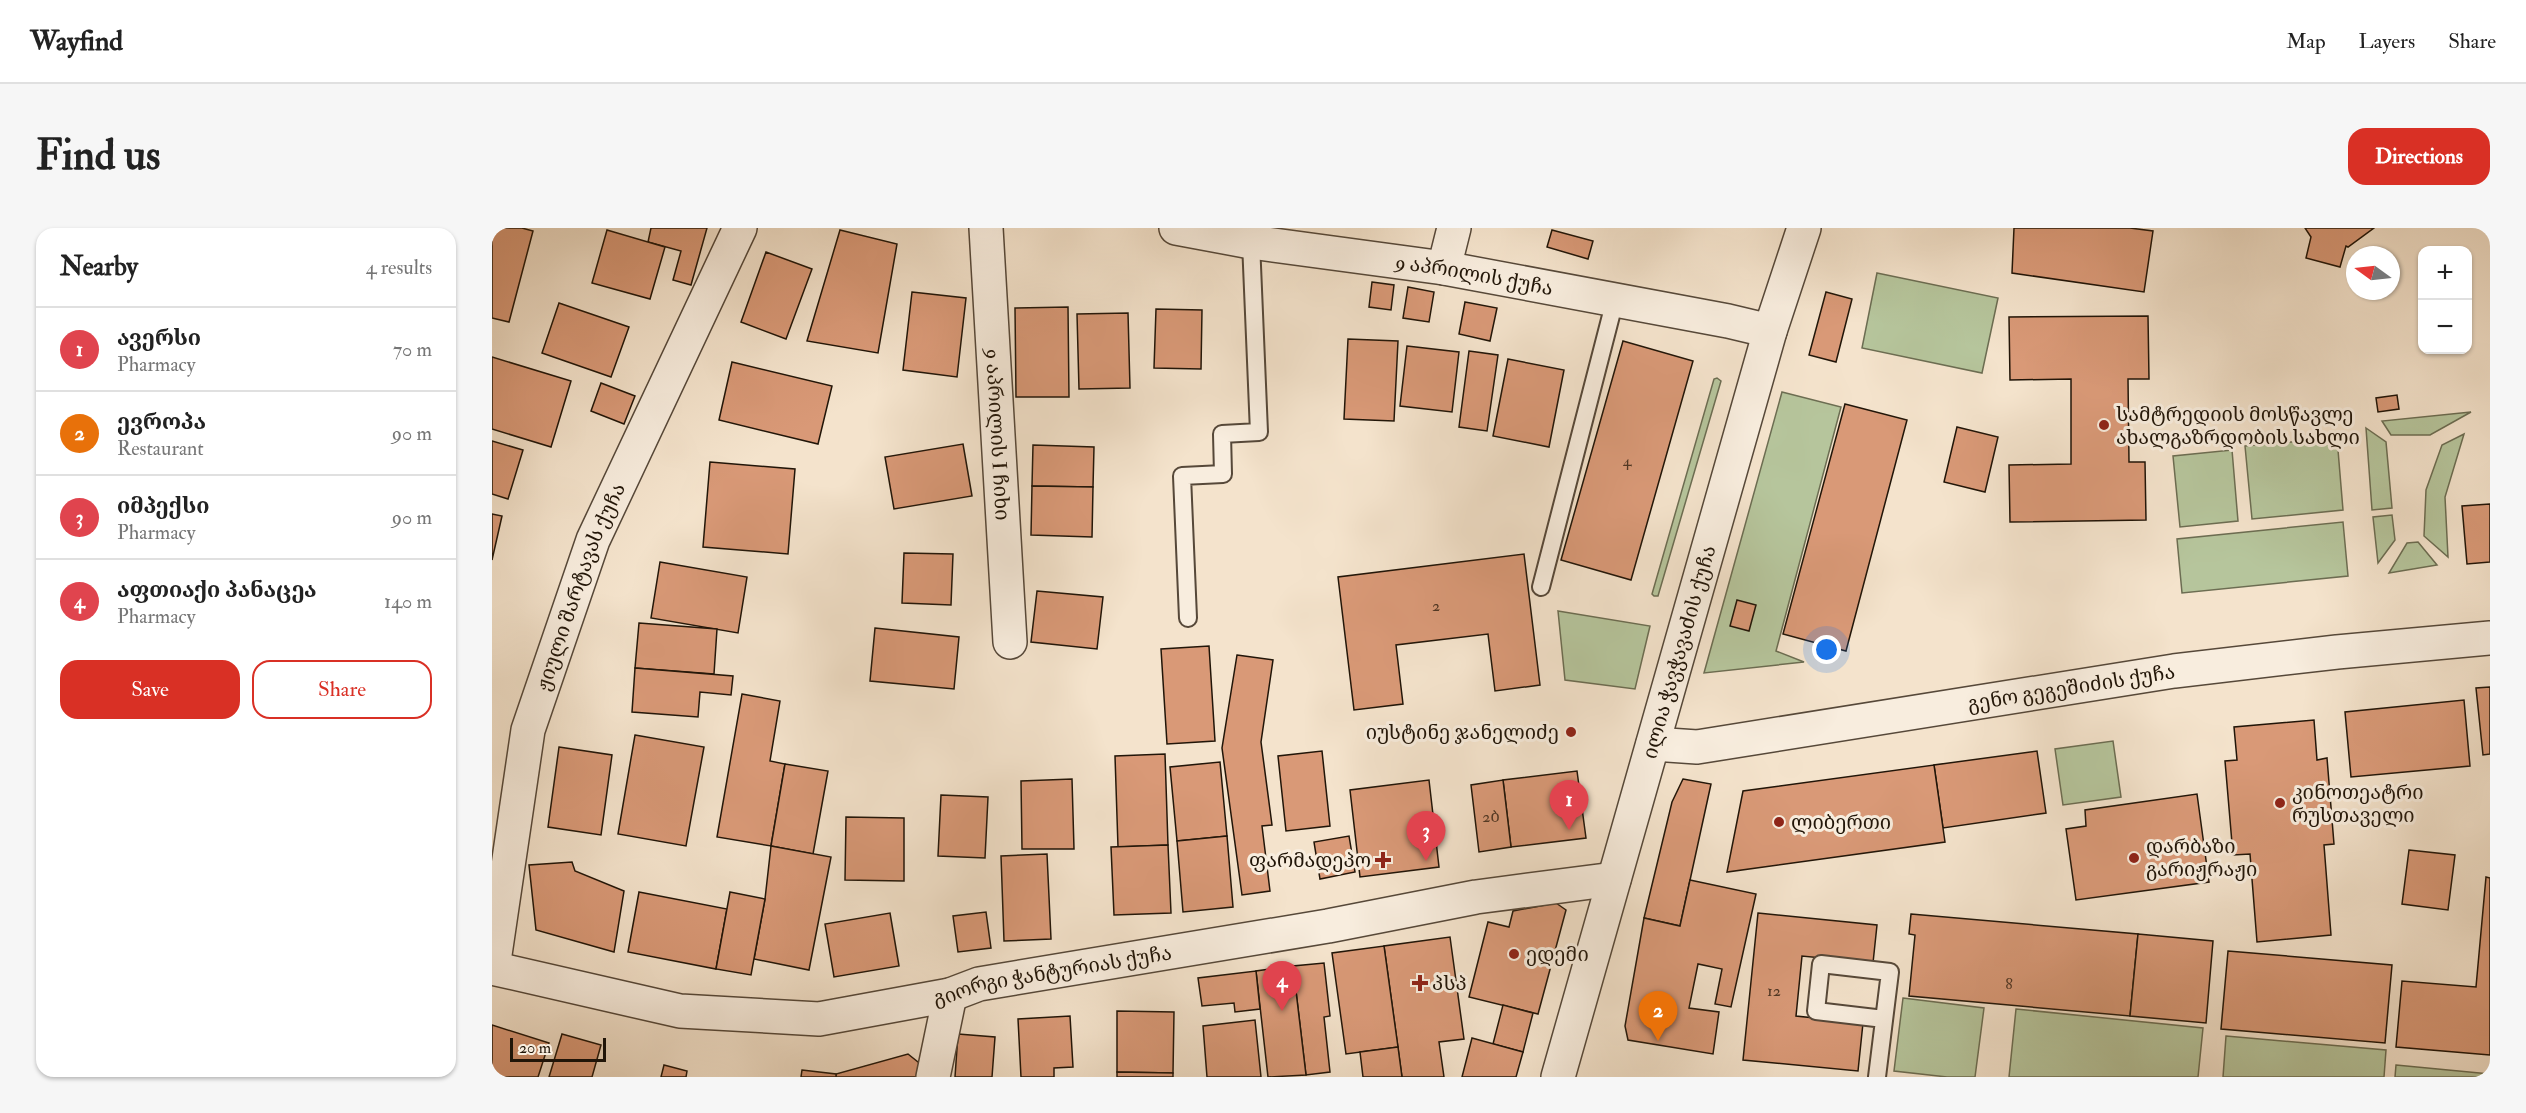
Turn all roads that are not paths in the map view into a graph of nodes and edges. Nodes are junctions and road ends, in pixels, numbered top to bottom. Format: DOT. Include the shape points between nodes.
graph roads {
  1 [pos="740,228"];
  2 [pos="986,228"];
  3 [pos="1176,228"];
  4 [pos="1454,228"];
  5 [pos="1804,228"];
  6 [pos="1251,242"];
  7 [pos="1444,268"];
  8 [pos="1616,300"];
  9 [pos="1770,331"];
  10 [pos="1541,587"];
  11 [pos="1188,618"];
  12 [pos="2490,638"];
  13 [pos="1010,642"];
  14 [pos="1653,744"];
  15 [pos="1614,879"];
  16 [pos="493,968"];
  17 [pos="950,995"];
  18 [pos="1884,1019"];
  19 [pos="933,1077"];
  20 [pos="1558,1077"];
  21 [pos="1877,1077"];
  1 -- 16 [label="street, ჟიული შარტავას ქუჩა" via="593,540 528,730"];
  2 -- 13 [label="street, 9 აპრილის I ჩიხი"];
  3 -- 6 [label="street, 9 აპრილის ქუჩა"];
  4 -- 7 [label="street"];
  5 -- 9 [label="street, ილია ჭავჭავაძის ქუჩა"];
  6 -- 7 [label="street, 9 აპრილის ქუჩა"];
  6 -- 11 [label="lane" via="1259,432 1222,434 1223,474 1182,476"];
  7 -- 8 [label="street, 9 აპრილის ქუჩა"];
  8 -- 9 [label="street, 9 აპრილის ქუჩა"];
  8 -- 10 [label="lane"];
  9 -- 14 [label="street, ილია ჭავჭავაძის ქუჩა"];
  12 -- 14 [label="street, გენო გეგეშიძის ქუჩა" via="2174,670 1696,747"];
  14 -- 15 [label="street, ილია ჭავჭავაძის ქუჩა"];
  15 -- 17 [label="street, გიორგი ჭანტურიას ქუჩა" via="1476,897 1328,926 979,984"];
  15 -- 20 [label="street, ილია ჭავჭავაძის ქუჩა"];
  16 -- 17 [label="street, გიორგი ჭანტურიას ქუჩა" via="680,1011 819,1019"];
  17 -- 19 [label="street"];
  18 -- 18 [label="lane" via="1816,1011 1821,964 1890,972"];
  18 -- 21 [label="lane"];
}
